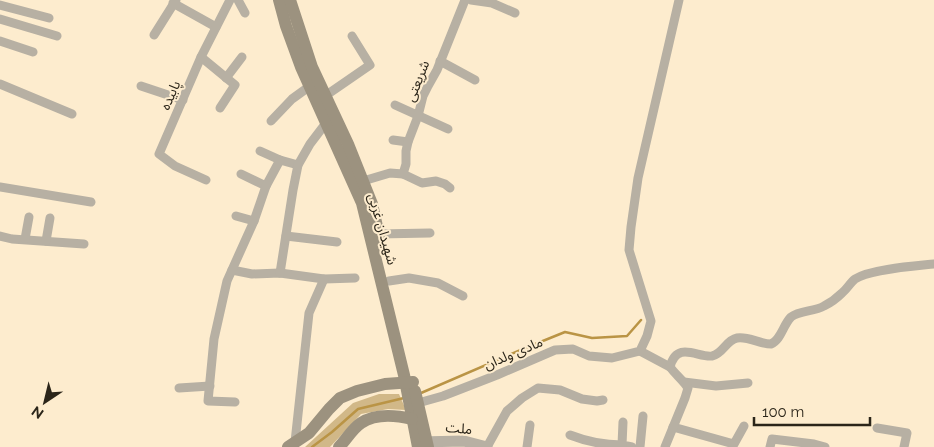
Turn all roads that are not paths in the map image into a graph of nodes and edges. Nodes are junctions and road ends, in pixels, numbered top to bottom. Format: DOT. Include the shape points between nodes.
graph roads {
  1 [pos="230,0"];
  2 [pos="238,0"];
  3 [pos="279,0"];
  4 [pos="290,0"];
  5 [pos="464,0"];
  6 [pos="471,0"];
  7 [pos="679,0"];
  8 [pos="175,2"];
  9 [pos="0,5"];
  10 [pos="245,13"];
  11 [pos="515,13"];
  12 [pos="49,18"];
  13 [pos="0,19"];
  14 [pos="216,27"];
  15 [pos="154,35"];
  16 [pos="57,36"];
  17 [pos="352,36"];
  18 [pos="0,41"];
  19 [pos="33,52"];
  20 [pos="201,57"];
  21 [pos="242,58"];
  22 [pos="440,61"];
  23 [pos="226,78"];
  24 [pos="475,80"];
  25 [pos="0,84"];
  26 [pos="141,86"];
  27 [pos="310,86"];
  28 [pos="325,96"];
  29 [pos="182,100"];
  30 [pos="396,105"];
  31 [pos="220,108"];
  32 [pos="72,114"];
  33 [pos="418,116"];
  34 [pos="271,121"];
  35 [pos="326,123"];
  36 [pos="448,129"];
  37 [pos="393,140"];
  38 [pos="408,142"];
  39 [pos="260,151"];
  40 [pos="280,160"];
  41 [pos="298,166"];
  42 [pos="241,174"];
  43 [pos="403,174"];
  44 [pos="206,180"];
  45 [pos="363,181"];
  46 [pos="266,186"];
  47 [pos="0,187"];
  48 [pos="450,188"];
  49 [pos="90,202"];
  50 [pos="236,216"];
  51 [pos="29,217"];
  52 [pos="50,218"];
  53 [pos="254,221"];
  54 [pos="430,233"];
  55 [pos="378,234"];
  56 [pos="0,236"];
  57 [pos="286,236"];
  58 [pos="26,240"];
  59 [pos="46,241"];
  60 [pos="337,242"];
  61 [pos="84,244"];
  62 [pos="934,264"];
  63 [pos="232,270"];
  64 [pos="280,273"];
  65 [pos="355,278"];
  66 [pos="324,279"];
  67 [pos="389,281"];
  68 [pos="463,296"];
  69 [pos="640,351"];
  70 [pos="670,367"];
  71 [pos="684,382"];
  72 [pos="409,383"];
  73 [pos="748,383"];
  74 [pos="210,386"];
  75 [pos="179,388"];
  76 [pos="603,400"];
  77 [pos="236,402"];
  78 [pos="418,404"];
  79 [pos="643,416"];
  80 [pos="412,419"];
  81 [pos="623,422"];
  82 [pos="530,425"];
  83 [pos="744,426"];
  84 [pos="673,427"];
  85 [pos="877,428"];
  86 [pos="570,435"];
  87 [pos="771,443"];
  88 [pos="422,444"];
  89 [pos="291,445"];
  90 [pos="622,445"];
  91 [pos="339,447"];
  92 [pos="487,447"];
  93 [pos="527,447"];
  94 [pos="632,447"];
  95 [pos="640,447"];
  96 [pos="665,447"];
  97 [pos="825,447"];
  98 [pos="904,447"];
  1 -- 14 [label="street, پابیده"];
  2 -- 10 [label="street"];
  3 -- 27 [label="main road, شهیدان غربی"];
  4 -- 28 [label="main road, شهیدان غربی"];
  5 -- 22 [label="street, شریعتی"];
  6 -- 11 [label="street" via="492,3"];
  7 -- 69 [label="street" via="638,178 631,227 629,250 651,321"];
  8 -- 14 [label="street"];
  8 -- 15 [label="street"];
  9 -- 12 [label="street"];
  13 -- 16 [label="street"];
  14 -- 20 [label="street, پابیده"];
  17 -- 28 [label="street" via="370,65"];
  18 -- 19 [label="street"];
  20 -- 23 [label="street"];
  20 -- 29 [label="street, پابیده"];
  21 -- 23 [label="street"];
  22 -- 24 [label="street"];
  22 -- 33 [label="street, شریعتی"];
  23 -- 31 [label="street" via="235,85"];
  25 -- 32 [label="street"];
  26 -- 29 [label="street"];
  27 -- 34 [label="street"];
  27 -- 35 [label="main road, شهیدان غربی"];
  28 -- 45 [label="main road, شهیدان غربی"];
  29 -- 44 [label="street, پابیده" via="159,154 174,166"];
  30 -- 33 [label="street"];
  33 -- 36 [label="street"];
  33 -- 38 [label="street, شریعتی"];
  35 -- 41 [label="street"];
  35 -- 72 [label="main road, شهیدان غربی" via="362,203"];
  37 -- 38 [label="street"];
  38 -- 43 [label="street, شریعتی"];
  39 -- 40 [label="street"];
  40 -- 41 [label="street"];
  40 -- 46 [label="street"];
  41 -- 57 [label="street"];
  42 -- 46 [label="street"];
  43 -- 45 [label="street" via="390,173"];
  43 -- 48 [label="street" via="422,183 436,181"];
  45 -- 55 [label="main road, شهیدان غربی"];
  46 -- 53 [label="street"];
  47 -- 49 [label="street"];
  50 -- 53 [label="street"];
  51 -- 58 [label="street"];
  52 -- 59 [label="street"];
  53 -- 63 [label="street"];
  54 -- 55 [label="street"];
  55 -- 67 [label="main road, شهیدان غربی"];
  56 -- 58 [label="street"];
  57 -- 60 [label="street"];
  57 -- 64 [label="street"];
  58 -- 59 [label="street"];
  59 -- 61 [label="street"];
  62 -- 70 [label="street" via="904,266 859,277 823,306 796,314 774,343 737,338 720,353 711,356 684,352 672,360"];
  63 -- 64 [label="street" via="252,274"];
  63 -- 74 [label="street" via="214,338"];
  64 -- 66 [label="street"];
  65 -- 66 [label="street"];
  66 -- 89 [label="street" via="309,313"];
  67 -- 68 [label="street" via="409,278 438,283"];
  67 -- 72 [label="main road, شهیدان غربی"];
  69 -- 70 [label="street"];
  69 -- 78 [label="street, مادی ولدان" via="612,358 589,356 573,349 555,350"];
  70 -- 71 [label="street"];
  71 -- 73 [label="street" via="716,386"];
  71 -- 84 [label="street" via="688,388"];
  72 -- 78 [label="main road, شهیدان غربی"];
  72 -- 80 [label="main road, شهیدان غربی"];
  72 -- 89 [label="main road" via="384,384 340,398 308,433"];
  74 -- 75 [label="street"];
  74 -- 77 [label="street" via="208,401"];
  76 -- 92 [label="street" via="582,399 560,390 538,388 507,411"];
  78 -- 88 [label="main road, شهیدان غربی"];
  79 -- 95 [label="street"];
  80 -- 88 [label="main road, شهیدان غربی"];
  80 -- 91 [label="main road" via="390,415 374,418 361,423"];
  81 -- 90 [label="street"];
  82 -- 93 [label="street"];
  83 -- 84 [label="street" via="734,444"];
  84 -- 96 [label="street"];
  85 -- 98 [label="street" via="907,433"];
  86 -- 90 [label="street" via="588,442"];
  87 -- 97 [label="street"];
  88 -- 92 [label="street, ملت" via="464,441"];
  90 -- 94 [label="street"];
}
